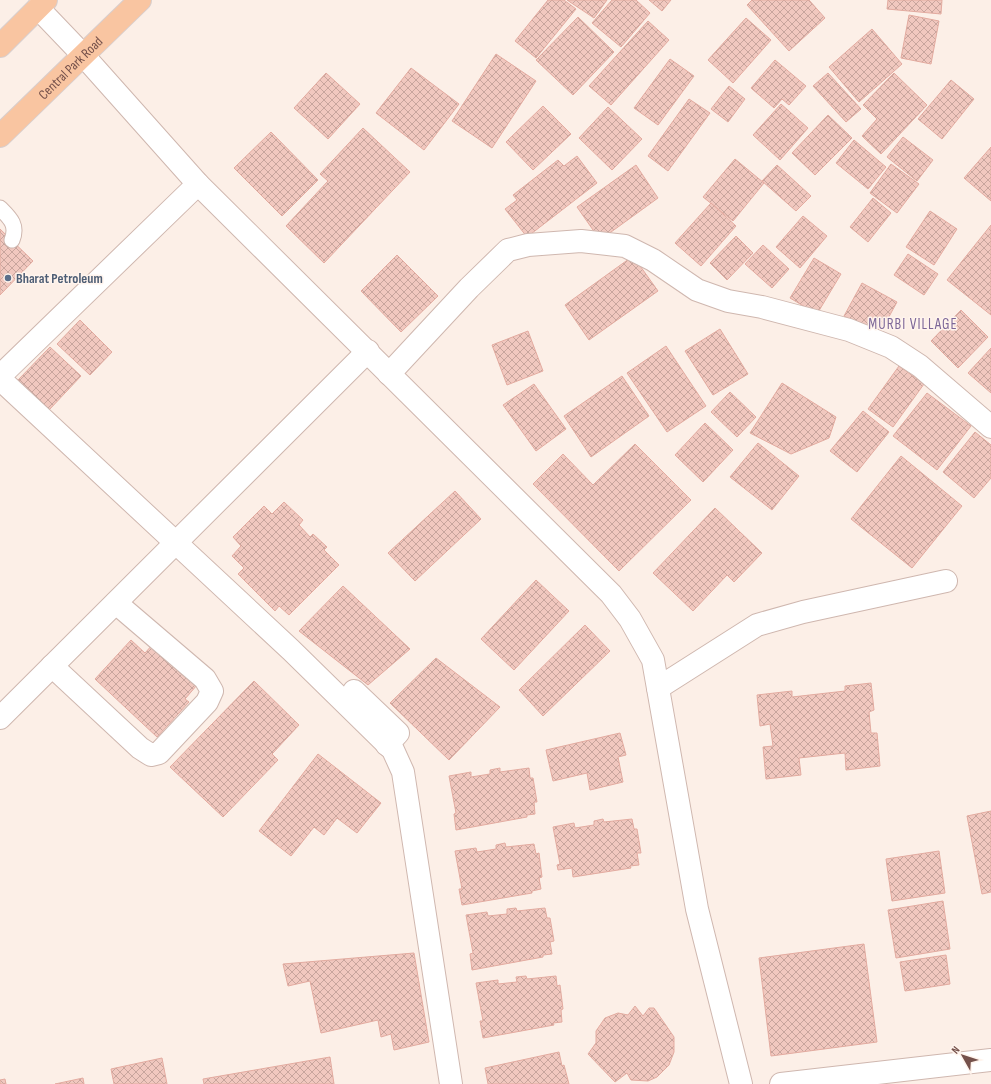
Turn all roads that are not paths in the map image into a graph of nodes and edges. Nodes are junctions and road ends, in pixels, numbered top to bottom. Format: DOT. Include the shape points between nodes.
graph roads {
  1 [pos="140,0"];
  2 [pos="42,4"];
  3 [pos="0,46"];
  4 [pos="83,55"];
  5 [pos="0,136"];
  6 [pos="198,184"];
  7 [pos="0,208"];
  8 [pos="12,240"];
  9 [pos="368,351"];
  10 [pos="389,374"];
  11 [pos="0,378"];
  12 [pos="991,427"];
  13 [pos="176,544"];
  14 [pos="946,581"];
  15 [pos="116,603"];
  16 [pos="52,666"];
  17 [pos="658,688"];
  18 [pos="0,718"];
  19 [pos="991,1060"];
  20 [pos="870,1079"];
  21 [pos="451,1084"];
  22 [pos="741,1084"];
  23 [pos="781,1084"];
  1 -- 4 [label="main road, Central Park Road"];
  2 -- 3 [label="main road"];
  2 -- 4 [label="street"];
  4 -- 5 [label="main road, Central Park Road"];
  4 -- 6 [label="street"];
  6 -- 9 [label="street"];
  6 -- 11 [label="street"];
  7 -- 8 [label="lane" via="14,225 15,234"];
  9 -- 10 [label="street"];
  9 -- 13 [label="street"];
  10 -- 12 [label="street" via="508,250 528,245 581,241 625,246 653,260 697,290 728,301 762,307 849,330 891,347 920,366"];
  10 -- 17 [label="street" via="611,594 630,619 653,660"];
  11 -- 13 [label="street"];
  13 -- 15 [label="street"];
  13 -- 21 [label="street" via="292,650 393,750 402,772"];
  14 -- 17 [label="street" via="803,612 757,625"];
  15 -- 16 [label="street"];
  15 -- 16 [label="street" via="205,679 212,691 207,702 159,753 151,755 140,748"];
  16 -- 18 [label="street"];
  17 -- 22 [label="street" via="697,909"];
  19 -- 20 [label="street"];
  20 -- 23 [label="street"];
}
